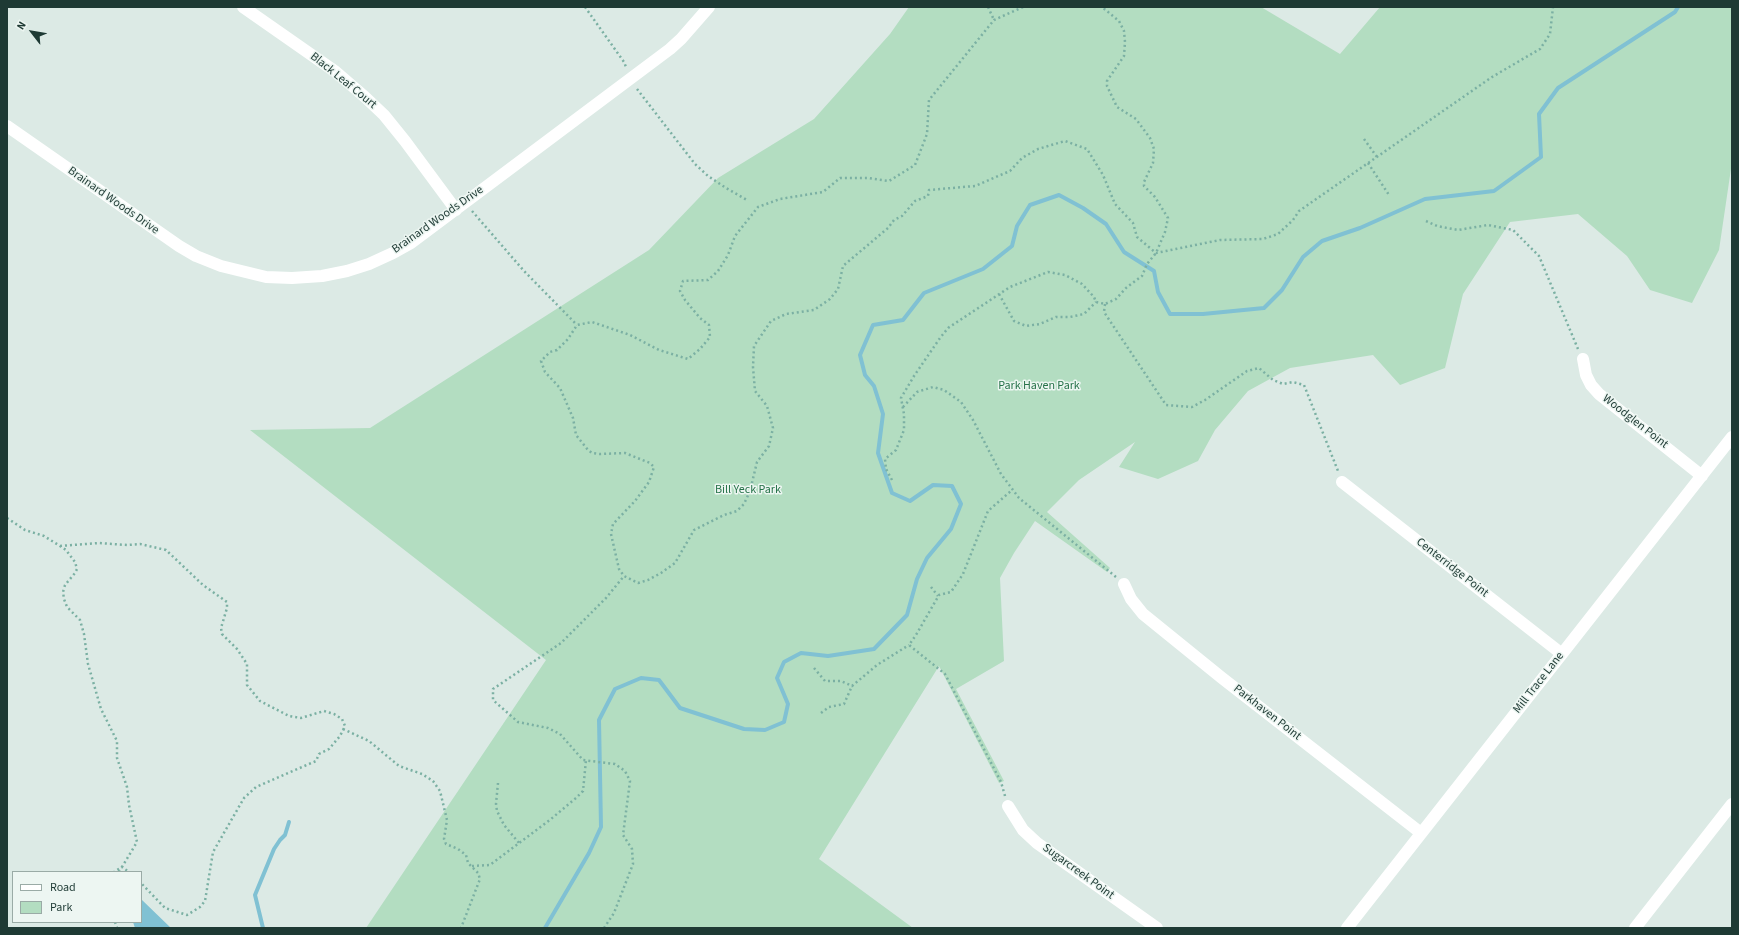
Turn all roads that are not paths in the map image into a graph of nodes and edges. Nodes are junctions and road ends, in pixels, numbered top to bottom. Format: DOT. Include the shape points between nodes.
graph roads {
  1 [pos="243,7"];
  2 [pos="709,7"];
  3 [pos="7,126"];
  4 [pos="460,206"];
  5 [pos="1582,358"];
  6 [pos="1732,437"];
  7 [pos="1702,476"];
  8 [pos="1342,482"];
  9 [pos="1124,584"];
  10 [pos="1562,654"];
  11 [pos="1732,804"];
  12 [pos="1008,806"];
  13 [pos="1421,833"];
  14 [pos="1157,928"];
  15 [pos="1347,928"];
  16 [pos="1635,928"];
  1 -- 4 [label="street, Black Leaf Court" via="366,96"];
  2 -- 4 [label="street, Brainard Woods Drive" via="681,39"];
  3 -- 4 [label="street, Brainard Woods Drive" via="190,253 221,266 266,277 322,276 369,264 411,243"];
  5 -- 7 [label="street, Woodglen Point" via="1586,375 1598,394"];
  6 -- 7 [label="street, Mill Trace Lane"];
  7 -- 10 [label="street, Mill Trace Lane"];
  8 -- 10 [label="street, Centerridge Point"];
  9 -- 13 [label="street, Parkhaven Point" via="1144,614"];
  10 -- 13 [label="street, Mill Trace Lane"];
  11 -- 16 [label="street"];
  12 -- 14 [label="street, Sugarcreek Point" via="1024,830 1037,842"];
  13 -- 15 [label="street, Mill Trace Lane"];
}
